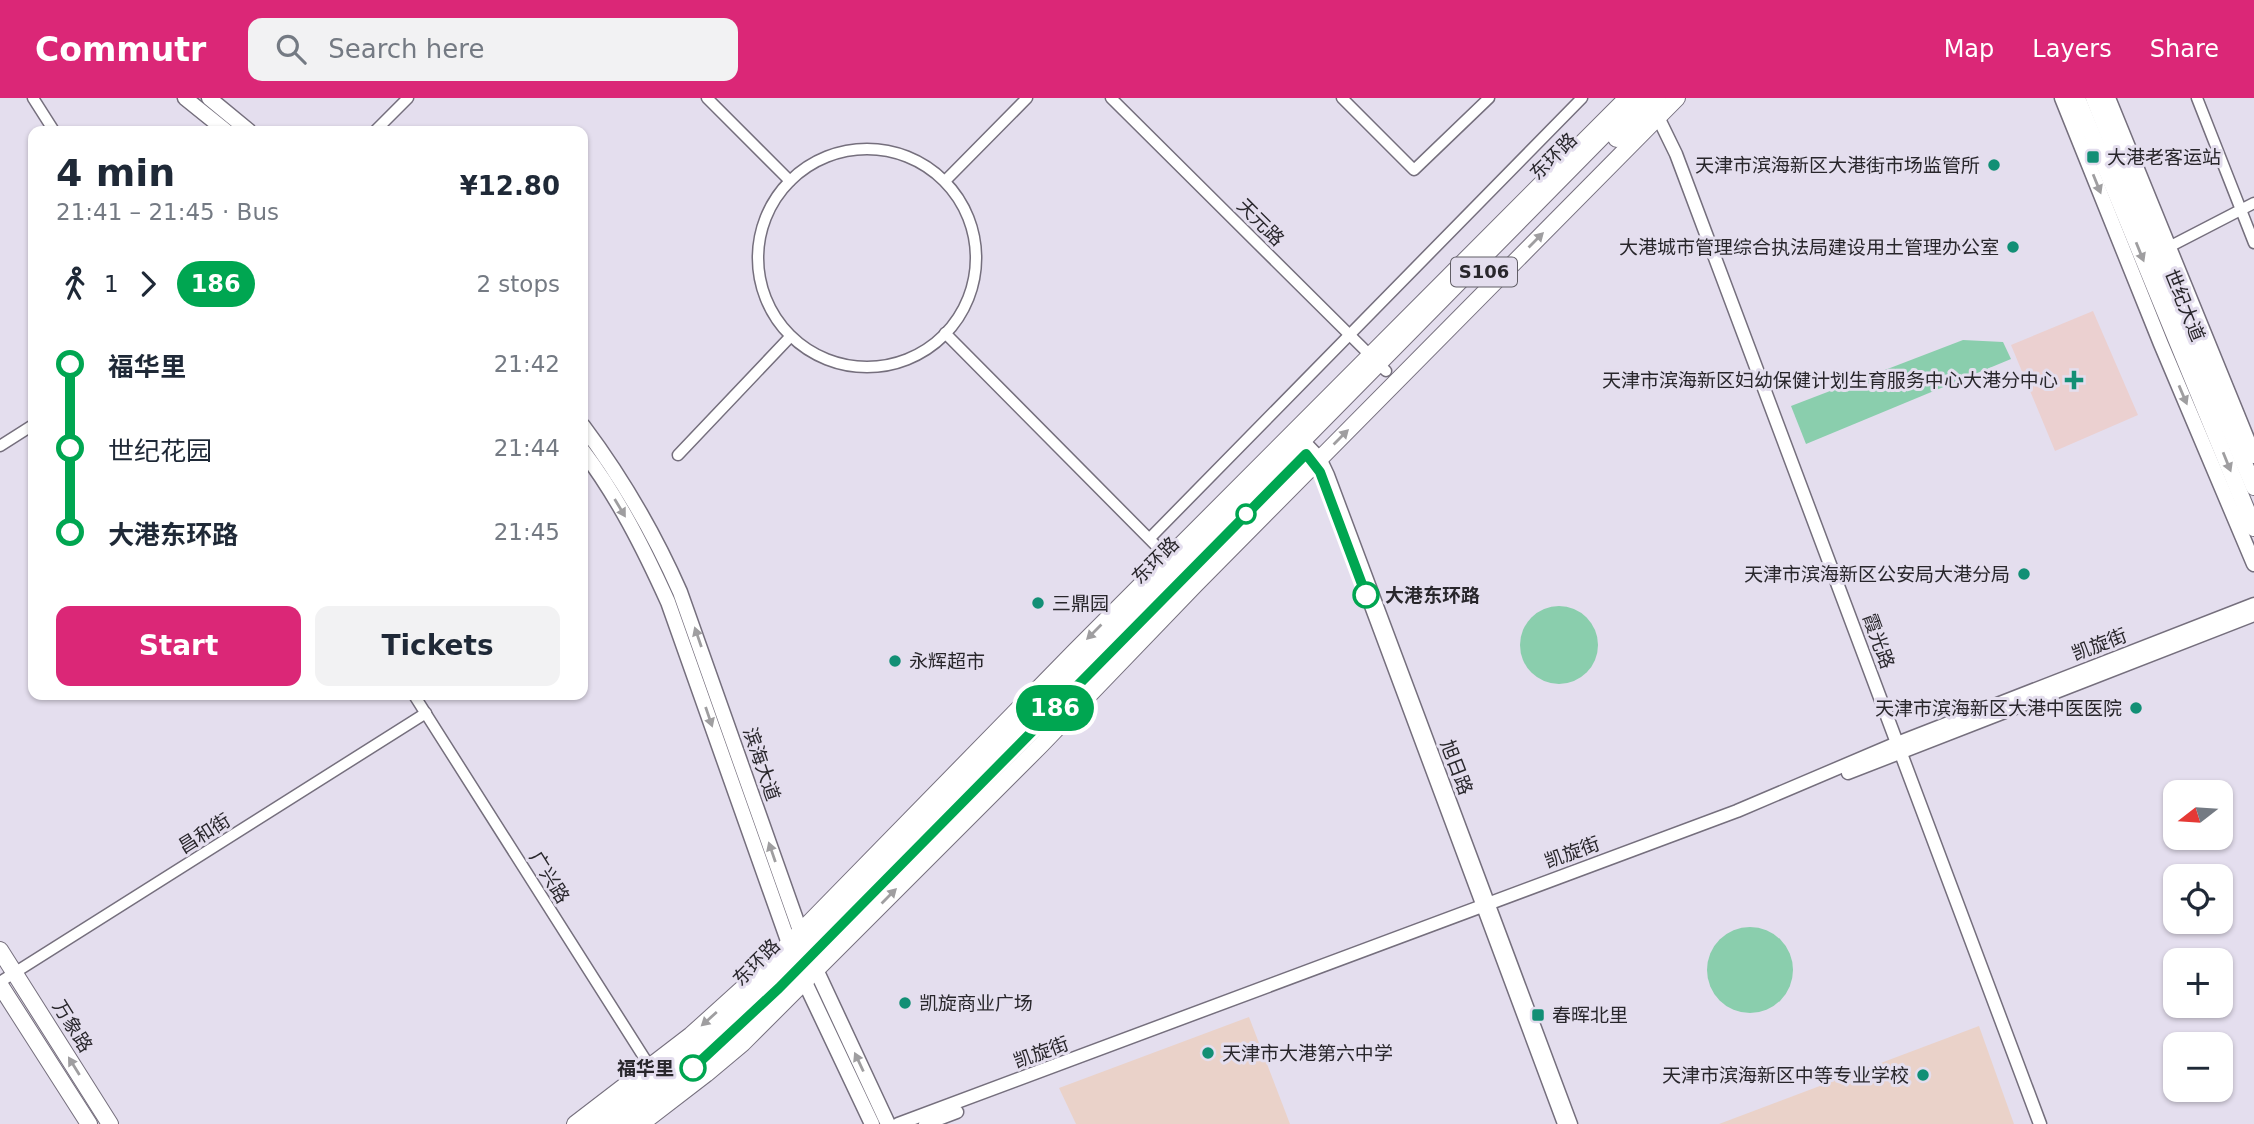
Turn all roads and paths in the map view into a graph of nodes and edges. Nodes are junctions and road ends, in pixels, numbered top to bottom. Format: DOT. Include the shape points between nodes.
graph roads {
  1 [pos="33,98"];
  2 [pos="185,98"];
  3 [pos="209,98"];
  4 [pos="408,98"];
  5 [pos="707,98"];
  6 [pos="1027,98"];
  7 [pos="1111,98"];
  8 [pos="1342,98"];
  9 [pos="1489,98"];
  10 [pos="1582,98"];
  11 [pos="1627,98"];
  12 [pos="1677,98"];
  13 [pos="2062,98"];
  14 [pos="2077,98"];
  15 [pos="2094,98"];
  16 [pos="2108,98"];
  17 [pos="2197,98"];
  18 [pos="1652,103"];
  19 [pos="51,126"];
  20 [pos="220,126"];
  21 [pos="243,126"];
  22 [pos="380,126"];
  23 [pos="790,181"];
  24 [pos="945,181"];
  25 [pos="2254,203"];
  26 [pos="2241,209"];
  27 [pos="2254,243"];
  28 [pos="2162,250"];
  29 [pos="945,333"];
  30 [pos="1350,335"];
  31 [pos="790,337"];
  32 [pos="1379,363"];
  33 [pos="28,428"];
  34 [pos="588,433"];
  35 [pos="0,446"];
  36 [pos="1305,447"];
  37 [pos="678,455"];
  38 [pos="2254,456"];
  39 [pos="588,459"];
  40 [pos="2254,487"];
  41 [pos="2254,528"];
  42 [pos="1150,538"];
  43 [pos="2254,564"];
  44 [pos="1182,571"];
  45 [pos="2254,604"];
  46 [pos="2254,615"];
  47 [pos="417,700"];
  48 [pos="426,713"];
  49 [pos="1902,747"];
  50 [pos="1487,908"];
  51 [pos="0,950"];
  52 [pos="802,956"];
  53 [pos="15,973"];
  54 [pos="0,984"];
  55 [pos="654,1073"];
  56 [pos="89,1124"];
  57 [pos="110,1124"];
  58 [pos="575,1124"];
  59 [pos="597,1124"];
  60 [pos="620,1124"];
  61 [pos="641,1124"];
  62 [pos="872,1124"];
  63 [pos="888,1124"];
  64 [pos="898,1124"];
  65 [pos="925,1124"];
  66 [pos="1563,1124"];
  67 [pos="1573,1124"];
  68 [pos="2040,1124"];
  69 [pos="2047,1124"];
  1 -- 19 [label="street"];
  2 -- 20 [label="main road"];
  3 -- 21 [label="main road"];
  4 -- 22 [label="street"];
  5 -- 23 [label="street"];
  6 -- 24 [label="street"];
  7 -- 30 [label="street, 天元路"];
  8 -- 9 [label="street" via="1414,170"];
  10 -- 30 [label="street"];
  11 -- 32 [label="main road"];
  12 -- 18 [label="main road"];
  13 -- 43 [label="main road, one-way"];
  14 -- 41 [label="main road, 世纪大道, one-way"];
  15 -- 28 [label="main road, 世纪大道"];
  16 -- 28 [label="main road"];
  17 -- 26 [label="street"];
  18 -- 32 [label="highway, 东环路 / S106"];
  36 -- 18 [label="main road, one-way"];
  18 -- 49 [label="street, 霞光路" via="1685,178"];
  23 -- 24 [label="street" via="817,160 850,150 884,150 917,161"];
  23 -- 31 [label="street" via="769,209 759,242 759,276 770,309"];
  24 -- 29 [label="street" via="966,212 976,249 973,287 957,321"];
  25 -- 26 [label="street"];
  26 -- 27 [label="street"];
  26 -- 28 [label="street"];
  28 -- 38 [label="main road"];
  28 -- 40 [label="main road, 世纪大道"];
  29 -- 31 [label="street" via="930,348 896,364 858,368 822,358"];
  29 -- 42 [label="street"];
  30 -- 32 [label="street, 天元路"];
  30 -- 42 [label="street"];
  31 -- 37 [label="street"];
  32 -- 36 [label="highway, 东环路 / S106"];
  33 -- 35 [label="street"];
  52 -- 34 [label="main road, 滨海大道, one-way" via="680,592 635,503"];
  36 -- 44 [label="highway, 东环路 / S106"];
  36 -- 44 [label="main road"];
  36 -- 50 [label="street, 旭日路" via="1323,480"];
  39 -- 52 [label="main road, 滨海大道, one-way" via="622,511 668,601"];
  42 -- 44 [label="street"];
  44 -- 52 [label="highway, 东环路 / S106"];
  44 -- 52 [label="main road, one-way"];
  45 -- 49 [label="street, 凯旋街"];
  46 -- 49 [label="street, 凯旋街"];
  47 -- 48 [label="street, 广兴路"];
  48 -- 53 [label="street, 昌和街"];
  48 -- 55 [label="street, 广兴路"];
  49 -- 50 [label="street, 凯旋街"];
  49 -- 68 [label="street, 霞光路"];
  49 -- 69 [label="street, 霞光路"];
  50 -- 64 [label="street, 凯旋街"];
  50 -- 65 [label="street, 凯旋街"];
  50 -- 66 [label="street, 旭日路"];
  50 -- 67 [label="street, 旭日路"];
  51 -- 53 [label="main road, 万象路"];
  52 -- 55 [label="highway, 东环路 / S106, one-way" via="723,1024"];
  52 -- 60 [label="highway, 东环路 / S106" via="737,1029 681,1079"];
  52 -- 61 [label="main road" via="743,1043"];
  52 -- 62 [label="main road, 滨海大道"];
  63 -- 52 [label="main road, 滨海大道, one-way"];
  53 -- 54 [label="street, 昌和街"];
  57 -- 53 [label="main road, 万象路, one-way"];
  54 -- 56 [label="main road, 万象路"];
  55 -- 58 [label="main road"];
  55 -- 59 [label="highway, 东环路 / S106"];
}
